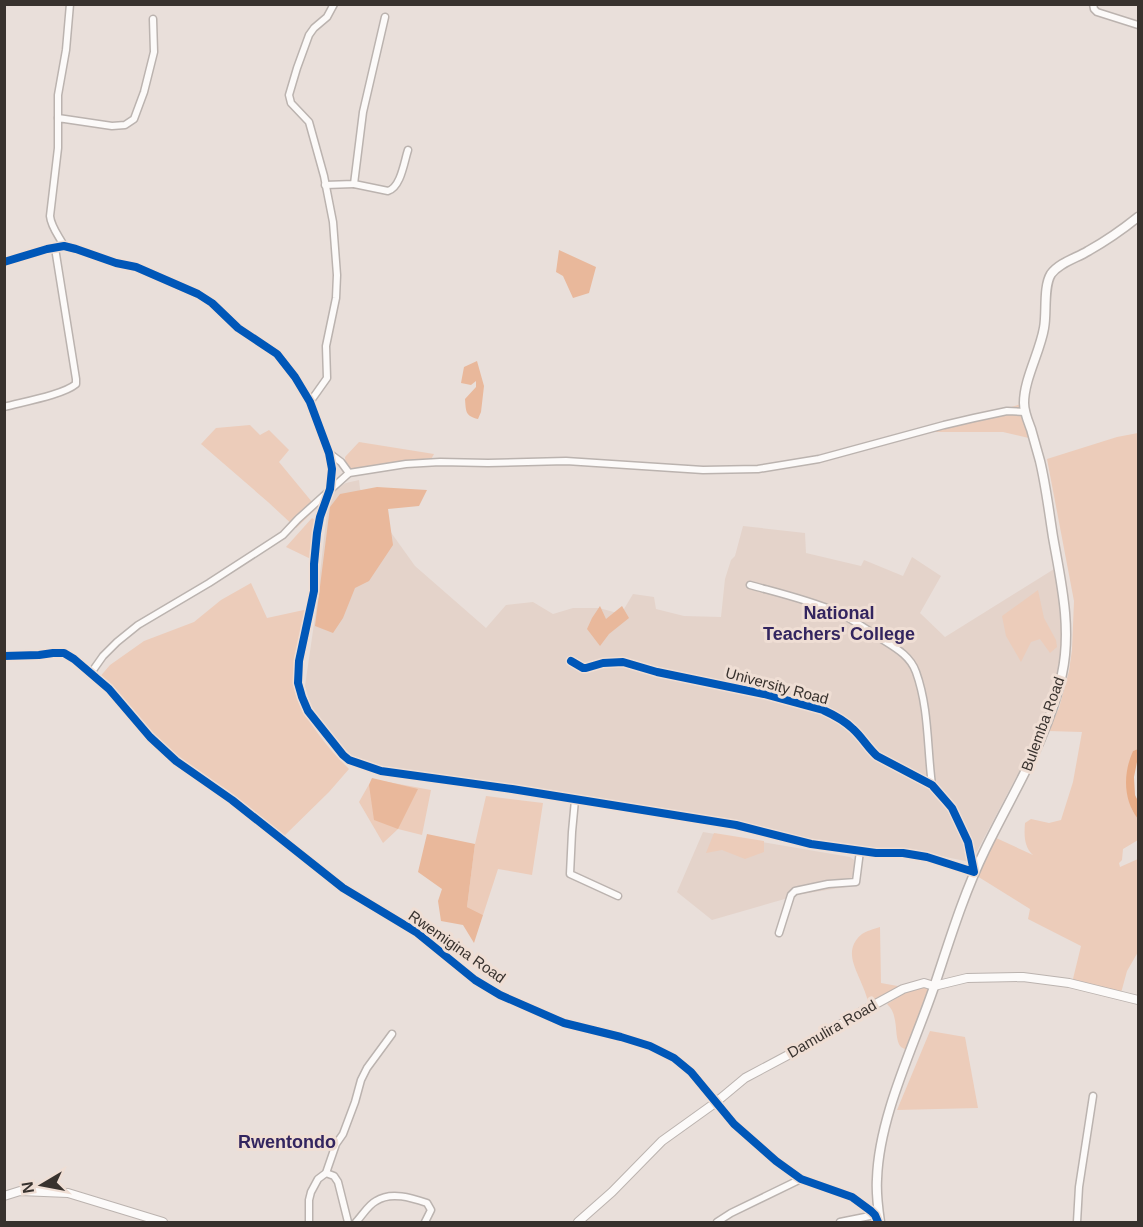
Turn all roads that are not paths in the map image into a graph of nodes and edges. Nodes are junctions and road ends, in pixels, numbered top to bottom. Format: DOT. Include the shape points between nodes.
graph roads {
  1 [pos="70,4"];
  2 [pos="334,4"];
  3 [pos="1093,4"];
  4 [pos="385,17"];
  5 [pos="153,19"];
  6 [pos="1138,25"];
  7 [pos="58,118"];
  8 [pos="408,150"];
  9 [pos="354,184"];
  10 [pos="326,185"];
  11 [pos="1138,217"];
  12 [pos="64,246"];
  13 [pos="55,248"];
  14 [pos="4,262"];
  15 [pos="310,402"];
  16 [pos="4,406"];
  17 [pos="1025,412"];
  18 [pos="328,453"];
  19 [pos="349,473"];
  20 [pos="330,489"];
  21 [pos="750,585"];
  22 [pos="4,656"];
  23 [pos="571,661"];
  24 [pos="91,673"];
  25 [pos="932,784"];
  26 [pos="575,800"];
  27 [pos="860,851"];
  28 [pos="974,872"];
  29 [pos="618,897"];
  30 [pos="778,933"];
  31 [pos="934,986"];
  32 [pos="1138,1000"];
  33 [pos="392,1034"];
  34 [pos="1093,1096"];
  35 [pos="715,1103"];
  36 [pos="326,1173"];
  37 [pos="801,1179"];
  38 [pos="4,1196"];
  39 [pos="878,1220"];
  40 [pos="163,1222"];
  41 [pos="309,1222"];
  42 [pos="348,1222"];
  43 [pos="356,1222"];
  44 [pos="425,1222"];
  45 [pos="578,1222"];
  46 [pos="717,1222"];
  47 [pos="840,1222"];
  48 [pos="1077,1222"];
  1 -- 7 [label="street"];
  2 -- 10 [label="street" via="309,35 289,95 291,103 309,122"];
  3 -- 6 [label="street" via="1097,12"];
  4 -- 9 [label="street" via="363,112"];
  5 -- 7 [label="street" via="154,52 134,119 112,126"];
  7 -- 12 [label="street" via="50,216"];
  8 -- 9 [label="street" via="392,190"];
  9 -- 10 [label="street"];
  10 -- 15 [label="street" via="333,222 336,298 326,346 327,378"];
  11 -- 17 [label="main road, Bulemba Road" via="1060,266 1050,277 1045,327 1025,391"];
  12 -- 13 [label="street"];
  12 -- 15 [label="street" via="136,267 198,294 277,354"];
  13 -- 14 [label="street"];
  13 -- 16 [label="street" via="76,384 61,392"];
  15 -- 18 [label="street"];
  17 -- 19 [label="street" via="982,416 819,459 758,469 703,470 566,461 440,462"];
  17 -- 28 [label="main road, Bulemba Road" via="1042,473 1064,600 1063,670 1037,747"];
  18 -- 19 [label="street"];
  18 -- 20 [label="street" via="332,469"];
  19 -- 20 [label="street"];
  20 -- 24 [label="street" via="283,535 138,625 103,656"];
  20 -- 26 [label="street" via="320,517 314,591 298,670 298,683 308,711 328,737 343,756 369,768"];
  21 -- 25 [label="street" via="840,613 907,657 924,701"];
  22 -- 24 [label="street, Rwemigina Road" via="64,653"];
  23 -- 25 [label="street, University Road" via="583,668 623,662 823,710 853,728 877,756"];
  24 -- 35 [label="street, Rwemigina Road" via="176,761 343,888 416,932 475,980 551,1018 666,1053 691,1072"];
  25 -- 28 [label="street, University Road" via="952,808 970,847"];
  26 -- 27 [label="street" via="736,825"];
  26 -- 29 [label="street" via="570,874"];
  27 -- 28 [label="street" via="927,857"];
  27 -- 30 [label="street" via="856,882 795,891"];
  28 -- 31 [label="main road, Bulemba Road"];
  31 -- 32 [label="street, Damulira Road" via="967,978 1023,977 1069,983"];
  31 -- 35 [label="street, Damulira Road" via="911,986 878,1002 745,1078"];
  31 -- 39 [label="main road, Bulemba Road" via="883,1136 876,1177"];
  33 -- 36 [label="street" via="361,1080"];
  34 -- 48 [label="street"];
  35 -- 37 [label="street, Rwemigina Road" via="756,1144"];
  35 -- 45 [label="street, Damulira Road" via="662,1141"];
  36 -- 41 [label="street" via="311,1192"];
  36 -- 42 [label="street" via="338,1182"];
  37 -- 39 [label="street, Rwemigina Road" via="852,1197"];
  37 -- 46 [label="street"];
  38 -- 40 [label="street" via="20,1191 68,1192"];
  39 -- 47 [label="street"];
  43 -- 44 [label="street" via="375,1201 390,1196 427,1203 431,1210"];
}
